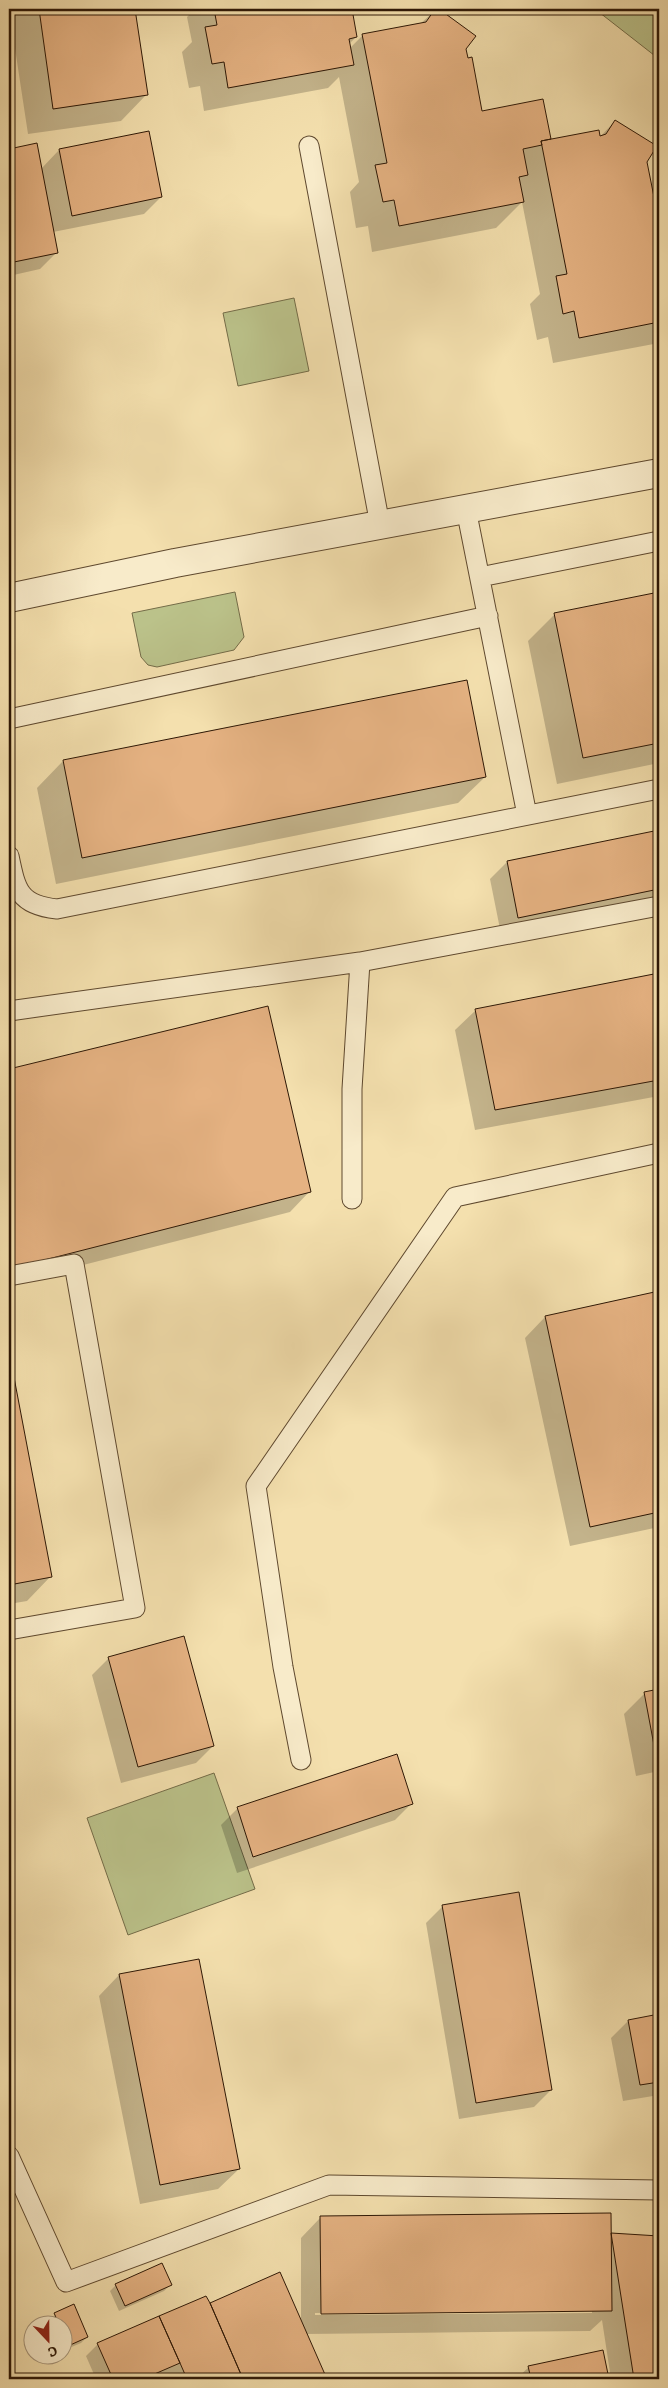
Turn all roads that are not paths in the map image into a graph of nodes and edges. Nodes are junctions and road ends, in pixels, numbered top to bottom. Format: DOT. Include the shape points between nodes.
graph roads {
  1 [pos="309,146"];
  2 [pos="659,473"];
  3 [pos="466,509"];
  4 [pos="380,525"];
  5 [pos="659,541"];
  6 [pos="480,577"];
  7 [pos="9,598"];
  8 [pos="488,616"];
  9 [pos="9,718"];
  10 [pos="659,789"];
  11 [pos="527,815"];
  12 [pos="10,863"];
  13 [pos="659,906"];
  14 [pos="360,962"];
  15 [pos="9,1011"];
  16 [pos="659,1154"];
  17 [pos="352,1199"];
  18 [pos="9,1276"];
  19 [pos="9,1630"];
  20 [pos="301,1760"];
  21 [pos="9,2156"];
  22 [pos="659,2190"];
  1 -- 4 [label="lane"];
  2 -- 3 [label="street"];
  3 -- 4 [label="street"];
  3 -- 6 [label="lane"];
  4 -- 7 [label="street"];
  5 -- 6 [label="lane"];
  6 -- 8 [label="lane"];
  8 -- 9 [label="lane"];
  8 -- 11 [label="lane"];
  10 -- 11 [label="lane"];
  11 -- 12 [label="lane" via="57,909 28,902 17,889"];
  13 -- 14 [label="lane"];
  14 -- 15 [label="lane"];
  14 -- 17 [label="lane" via="352,1088"];
  16 -- 20 [label="lane" via="455,1197 256,1486 283,1667"];
  18 -- 19 [label="lane" via="74,1264 135,1608"];
  21 -- 22 [label="lane" via="66,2282 329,2185"];
}
